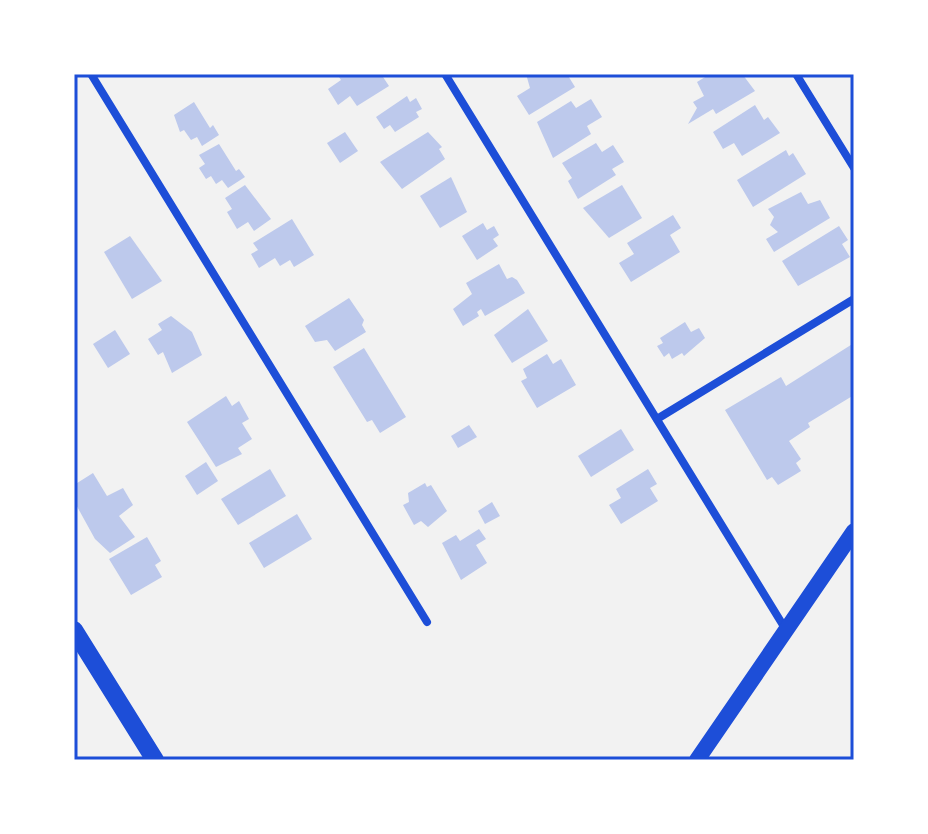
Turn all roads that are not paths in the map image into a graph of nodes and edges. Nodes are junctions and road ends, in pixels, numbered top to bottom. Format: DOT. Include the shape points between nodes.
graph roads {
  1 [pos="91,74"];
  2 [pos="445,74"];
  3 [pos="796,74"];
  4 [pos="854,168"];
  5 [pos="854,299"];
  6 [pos="657,419"];
  7 [pos="854,531"];
  8 [pos="427,622"];
  9 [pos="74,630"];
  10 [pos="786,630"];
  11 [pos="155,760"];
  12 [pos="697,760"];
  1 -- 8 [label="street"];
  2 -- 6 [label="street"];
  3 -- 4 [label="street"];
  5 -- 6 [label="street"];
  6 -- 10 [label="street"];
  7 -- 10 [label="main road"];
  9 -- 11 [label="main road"];
  10 -- 12 [label="main road"];
}
